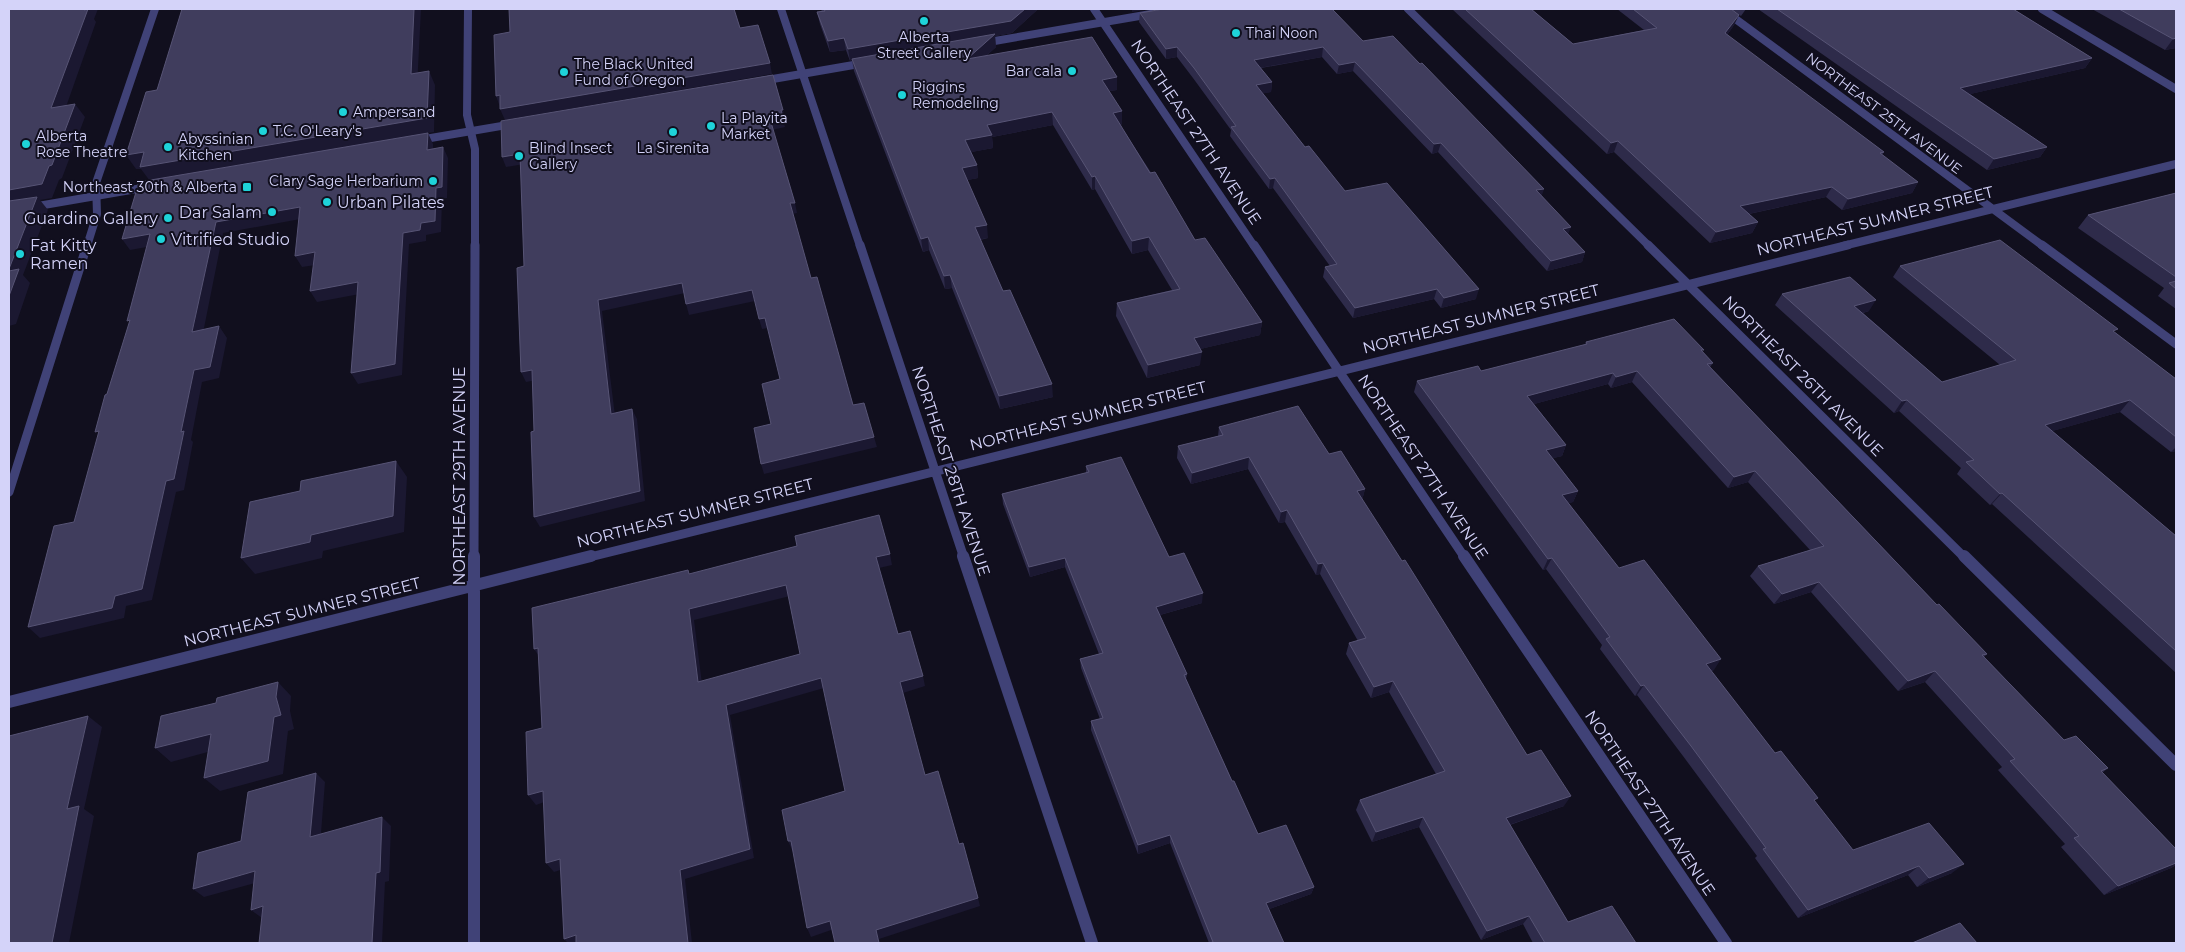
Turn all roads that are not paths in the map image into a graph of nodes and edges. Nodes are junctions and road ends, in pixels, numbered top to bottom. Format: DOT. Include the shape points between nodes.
graph roads {
  1 [pos="155,9"];
  2 [pos="468,9"];
  3 [pos="781,9"];
  4 [pos="1094,9"];
  5 [pos="1408,9"];
  6 [pos="1722,9"];
  7 [pos="2042,9"];
  8 [pos="1156,14"];
  9 [pos="1103,22"];
  10 [pos="979,44"];
  11 [pos="875,62"];
  12 [pos="803,74"];
  13 [pos="750,83"];
  14 [pos="2176,89"];
  15 [pos="526,122"];
  16 [pos="471,131"];
  17 [pos="415,141"];
  18 [pos="2176,164"];
  19 [pos="156,186"];
  20 [pos="97,196"];
  21 [pos="1992,209"];
  22 [pos="9,211"];
  23 [pos="1688,284"];
  24 [pos="2176,344"];
  25 [pos="1340,371"];
  26 [pos="936,470"];
  27 [pos="9,492"];
  28 [pos="474,586"];
  29 [pos="9,702"];
  30 [pos="2176,765"];
  31 [pos="474,943"];
  32 [pos="1092,943"];
  33 [pos="1726,943"];
  1 -- 20 [label="street" via="96,183"];
  2 -- 16 [label="street, NORTHEAST 29TH AVENUE" via="467,115"];
  3 -- 12 [label="street, NORTHEAST 28TH AVENUE"];
  4 -- 9 [label="street, NORTHEAST 27TH AVENUE"];
  5 -- 23 [label="street, NORTHEAST 26TH AVENUE"];
  6 -- 21 [label="street, NORTHEAST 25TH AVENUE"];
  7 -- 14 [label="street"];
  8 -- 9 [label="street"];
  9 -- 10 [label="street"];
  9 -- 25 [label="street, NORTHEAST 27TH AVENUE"];
  11 -- 12 [label="street"];
  12 -- 13 [label="street"];
  12 -- 26 [label="street, NORTHEAST 28TH AVENUE"];
  15 -- 16 [label="street"];
  16 -- 17 [label="street"];
  16 -- 28 [label="street, NORTHEAST 29TH AVENUE" via="475,149"];
  18 -- 21 [label="street, NORTHEAST SUMNER STREET"];
  19 -- 20 [label="street"];
  20 -- 22 [label="street"];
  20 -- 27 [label="street" via="97,214"];
  21 -- 23 [label="street, NORTHEAST SUMNER STREET"];
  21 -- 24 [label="street, NORTHEAST 25TH AVENUE"];
  23 -- 25 [label="street, NORTHEAST SUMNER STREET"];
  23 -- 30 [label="street, NORTHEAST 26TH AVENUE"];
  25 -- 26 [label="street, NORTHEAST SUMNER STREET"];
  25 -- 33 [label="street, NORTHEAST 27TH AVENUE"];
  26 -- 28 [label="street, NORTHEAST SUMNER STREET"];
  26 -- 32 [label="street, NORTHEAST 28TH AVENUE"];
  28 -- 29 [label="street, NORTHEAST SUMNER STREET"];
  28 -- 31 [label="street, NORTHEAST 29TH AVENUE"];
}
